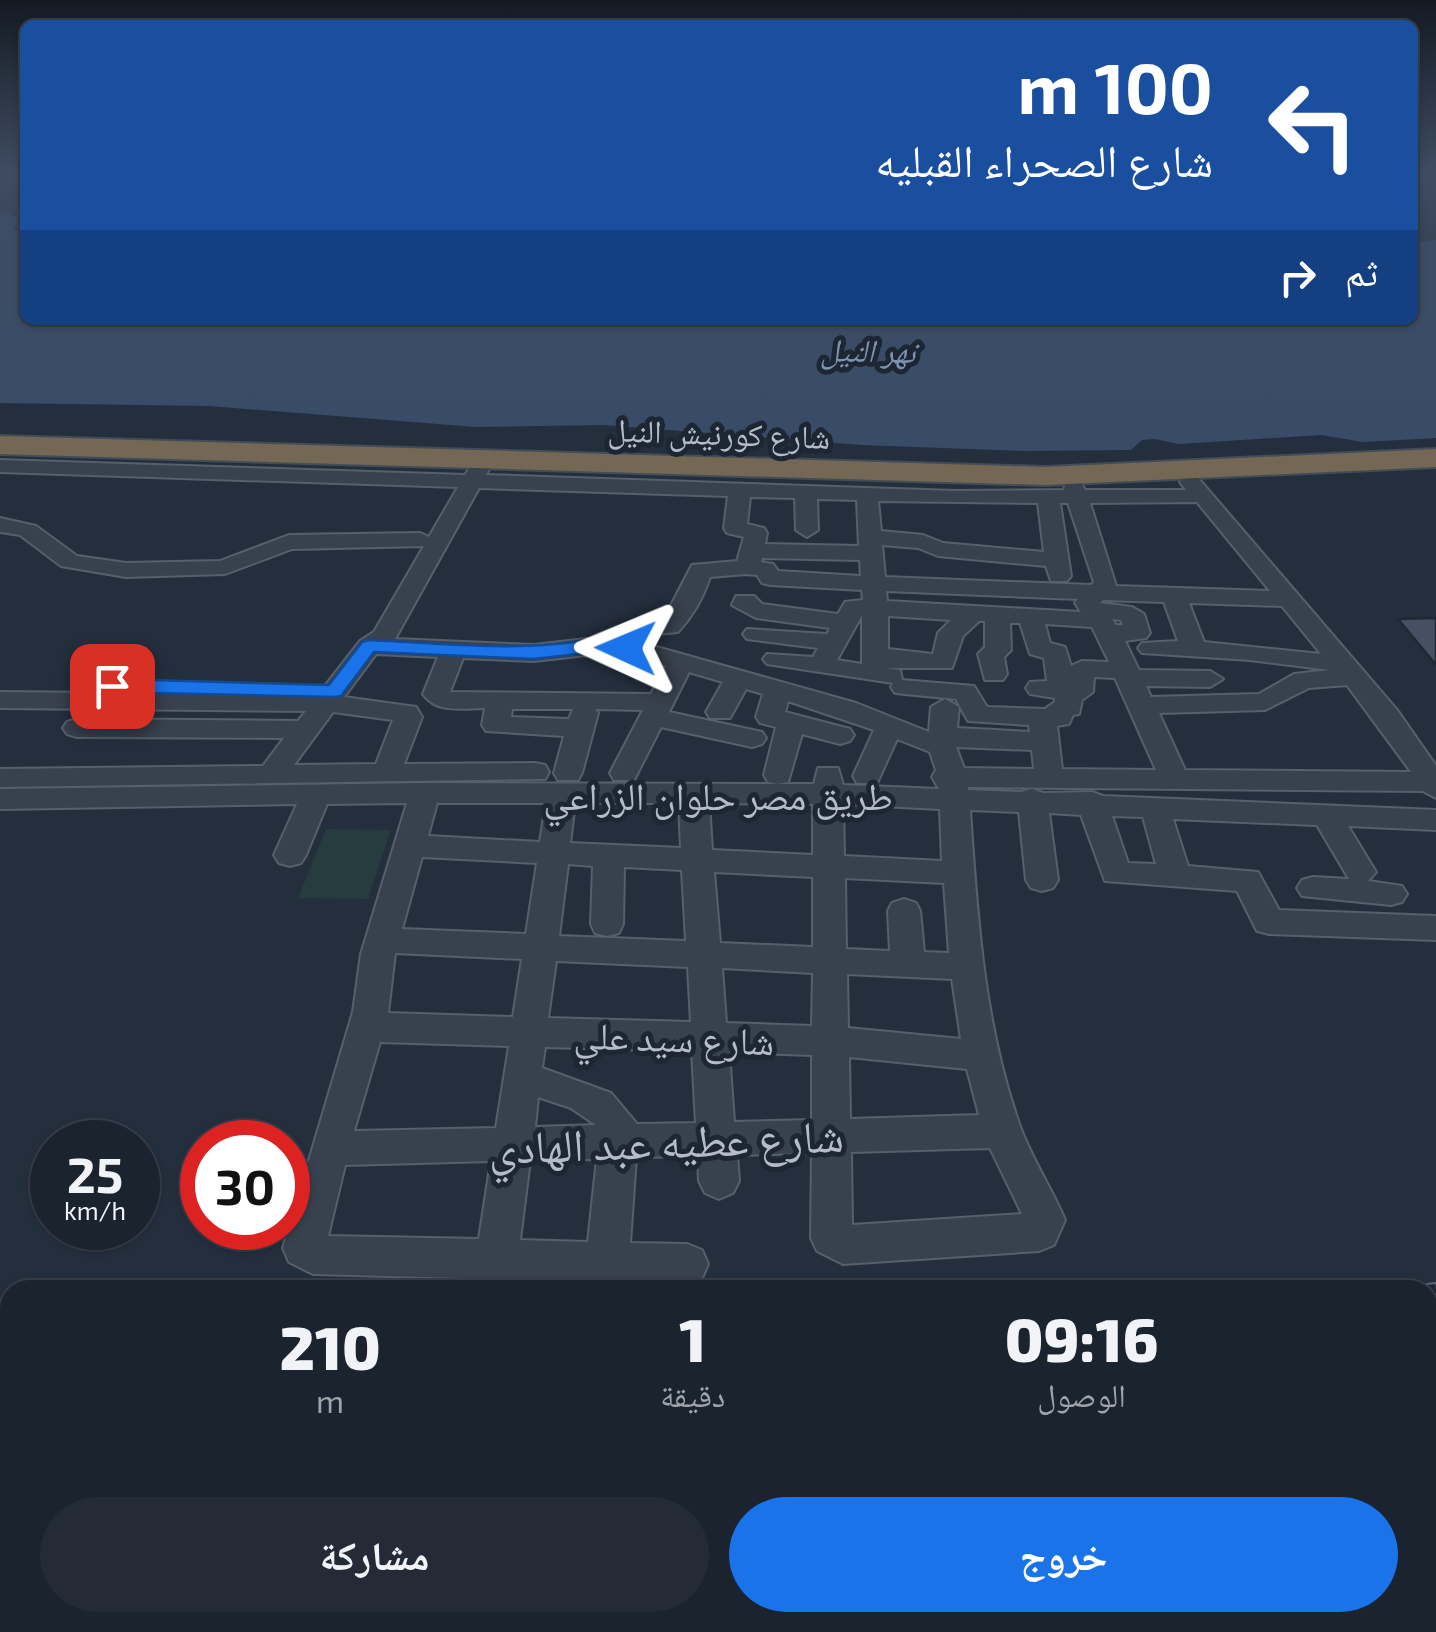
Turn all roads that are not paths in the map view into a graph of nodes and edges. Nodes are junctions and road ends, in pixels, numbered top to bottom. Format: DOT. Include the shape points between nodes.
graph roads {
  1 [pos="2,457"];
  2 [pos="1436,458"];
  3 [pos="1436,468"];
  4 [pos="467,475"];
  5 [pos="1192,483"];
  6 [pos="740,490"];
  7 [pos="806,492"];
  8 [pos="866,493"];
  9 [pos="1066,494"];
  10 [pos="0,525"];
  11 [pos="807,530"];
  12 [pos="932,536"];
  13 [pos="882,538"];
  14 [pos="420,540"];
  15 [pos="966,547"];
  16 [pos="1022,551"];
  17 [pos="1057,560"];
  18 [pos="753,578"];
  19 [pos="934,588"];
  20 [pos="1061,589"];
  21 [pos="975,590"];
  22 [pos="1016,590"];
  23 [pos="1174,594"];
  24 [pos="1287,599"];
  25 [pos="850,607"];
  26 [pos="674,608"];
  27 [pos="970,616"];
  28 [pos="997,618"];
  29 [pos="1031,619"];
  30 [pos="1103,619"];
  31 [pos="756,634"];
  32 [pos="368,646"];
  33 [pos="1151,648"];
  34 [pos="452,650"];
  35 [pos="639,650"];
  36 [pos="691,658"];
  37 [pos="800,663"];
  38 [pos="1193,667"];
  39 [pos="1349,671"];
  40 [pos="730,674"];
  41 [pos="994,674"];
  42 [pos="1126,674"];
  43 [pos="887,689"];
  44 [pos="784,690"];
  45 [pos="1057,690"];
  46 [pos="330,697"];
  47 [pos="4,702"];
  48 [pos="92,702"];
  49 [pos="1138,705"];
  50 [pos="656,710"];
  51 [pos="720,712"];
  52 [pos="211,715"];
  53 [pos="583,715"];
  54 [pos="790,722"];
  55 [pos="77,728"];
  56 [pos="305,730"];
  57 [pos="1044,730"];
  58 [pos="840,735"];
  59 [pos="752,738"];
  60 [pos="947,753"];
  61 [pos="387,772"];
  62 [pos="272,773"];
  63 [pos="624,773"];
  64 [pos="180,774"];
  65 [pos="778,775"];
  66 [pos="867,776"];
  67 [pos="47,777"];
  68 [pos="0,778"];
  69 [pos="1174,779"];
  70 [pos="474,782"];
  71 [pos="565,783"];
  72 [pos="828,785"];
  73 [pos="1434,785"];
  74 [pos="1040,789"];
  75 [pos="424,792"];
  76 [pos="693,793"];
  77 [pos="316,794"];
  78 [pos="0,800"];
  79 [pos="1092,802"];
  80 [pos="1154,805"];
  81 [pos="1325,813"];
  82 [pos="1436,820"];
  83 [pos="409,846"];
  84 [pos="554,853"];
  85 [pos="290,855"];
  86 [pos="609,856"];
  87 [pos="697,860"];
  88 [pos="828,866"];
  89 [pos="1360,872"];
  90 [pos="960,873"];
  91 [pos="1176,877"];
  92 [pos="1042,880"];
  93 [pos="1390,894"];
  94 [pos="904,911"];
  95 [pos="607,924"];
  96 [pos="1326,924"];
  97 [pos="1436,928"];
  98 [pos="382,940"];
  99 [pos="540,949"];
  100 [pos="704,956"];
  101 [pos="829,961"];
  102 [pos="908,964"];
  103 [pos="968,967"];
  104 [pos="366,1028"];
  105 [pos="529,1032"];
  106 [pos="709,1038"];
  107 [pos="830,1041"];
  108 [pos="982,1056"];
  109 [pos="524,1078"];
  110 [pos="1003,1131"];
  111 [pos="830,1136"];
  112 [pos="716,1139"];
  113 [pos="622,1142"];
  114 [pos="513,1144"];
  115 [pos="329,1149"];
  116 [pos="718,1181"];
  117 [pos="497,1259"];
  118 [pos="607,1262"];
  119 [pos="687,1264"];
  1 -- 4 [label="highway, شارع كورنيش النيل"];
  1 -- 5 [label="highway, شارع كورنيش النيل"];
  2 -- 5 [label="highway, شارع كورنيش النيل"];
  3 -- 5 [label="highway, شارع كورنيش النيل"];
  4 -- 6 [label="street"];
  4 -- 9 [label="highway, شارع كورنيش النيل"];
  4 -- 14 [label="street"];
  4 -- 32 [label="street" via="384,637"];
  5 -- 9 [label="highway, شارع كورنيش النيل"];
  5 -- 24 [label="street"];
  6 -- 7 [label="street"];
  6 -- 18 [label="street" via="735,528 755,532"];
  7 -- 8 [label="street"];
  7 -- 11 [label="street"];
  8 -- 9 [label="street" via="955,504"];
  8 -- 13 [label="street"];
  9 -- 17 [label="street"];
  9 -- 30 [label="street" via="1106,583"];
  10 -- 14 [label="street" via="34,530 66,559 86,566 206,570 288,542"];
  12 -- 13 [label="street" via="923,542"];
  12 -- 15 [label="street"];
  12 -- 19 [label="street"];
  13 -- 18 [label="street" via="831,547"];
  13 -- 25 [label="street"];
  14 -- 32 [label="street" via="364,636"];
  15 -- 16 [label="street"];
  15 -- 21 [label="street"];
  16 -- 17 [label="street"];
  16 -- 22 [label="street"];
  17 -- 20 [label="street"];
  18 -- 25 [label="street"];
  18 -- 25 [label="street" via="744,605 756,611"];
  18 -- 26 [label="street" via="700,570"];
  19 -- 21 [label="street"];
  19 -- 25 [label="street"];
  20 -- 22 [label="street"];
  20 -- 30 [label="street"];
  21 -- 22 [label="street"];
  23 -- 24 [label="street"];
  23 -- 30 [label="street"];
  23 -- 38 [label="street"];
  24 -- 39 [label="street"];
  25 -- 27 [label="street"];
  25 -- 31 [label="street"];
  25 -- 37 [label="street"];
  25 -- 43 [label="street"];
  26 -- 35 [label="street" via="668,627 646,626"];
  26 -- 36 [label="street" via="692,625 689,640 700,642"];
  27 -- 28 [label="street"];
  27 -- 43 [label="street" via="949,637 945,662"];
  28 -- 29 [label="street"];
  28 -- 41 [label="street"];
  29 -- 30 [label="street" via="1063,621 1070,637"];
  29 -- 45 [label="street" via="1039,649 1056,652"];
  30 -- 42 [label="street"];
  32 -- 34 [label="street"];
  32 -- 46 [label="street"];
  33 -- 38 [label="street"];
  34 -- 35 [label="street"];
  34 -- 53 [label="street" via="437,698 499,701 496,726"];
  35 -- 36 [label="street"];
  36 -- 40 [label="street"];
  36 -- 50 [label="street"];
  37 -- 43 [label="street"];
  37 -- 44 [label="street"];
  38 -- 39 [label="street" via="1250,652"];
  38 -- 42 [label="street"];
  39 -- 49 [label="street" via="1303,680 1256,703"];
  39 -- 73 [label="street"];
  40 -- 44 [label="street"];
  40 -- 51 [label="street"];
  42 -- 45 [label="street" via="1082,669 1081,691"];
  42 -- 49 [label="street"];
  43 -- 44 [label="street"];
  43 -- 57 [label="street" via="965,692 978,715"];
  43 -- 60 [label="street"];
  43 -- 66 [label="street"];
  44 -- 54 [label="street" via="768,714"];
  45 -- 57 [label="street" via="1070,706 1059,709 1059,718"];
  46 -- 47 [label="street"];
  46 -- 52 [label="street"];
  46 -- 56 [label="street"];
  46 -- 61 [label="street" via="408,714"];
  47 -- 48 [label="street"];
  48 -- 52 [label="street"];
  48 -- 55 [label="street"];
  49 -- 69 [label="street"];
  50 -- 53 [label="street"];
  50 -- 59 [label="street"];
  50 -- 63 [label="street"];
  52 -- 55 [label="street"];
  52 -- 56 [label="street"];
  52 -- 64 [label="street"];
  53 -- 71 [label="street"];
  54 -- 58 [label="street"];
  54 -- 65 [label="street"];
  55 -- 67 [label="street"];
  56 -- 62 [label="street"];
  57 -- 60 [label="street"];
  57 -- 74 [label="street"];
  60 -- 66 [label="street, طريق مصر حلوان الزراعي"];
  60 -- 72 [label="street, طريق مصر حلوان الزراعي"];
  60 -- 74 [label="street, طريق مصر حلوان الزراعي"];
  60 -- 90 [label="street"];
  61 -- 62 [label="street, طريق مصر حلوان الزراعي"];
  61 -- 70 [label="street, طريق مصر حلوان الزراعي"];
  62 -- 64 [label="street, طريق مصر حلوان الزراعي"];
  63 -- 65 [label="street, طريق مصر حلوان الزراعي"];
  63 -- 71 [label="street, طريق مصر حلوان الزراعي"];
  64 -- 67 [label="street, طريق مصر حلوان الزراعي"];
  65 -- 72 [label="street, طريق مصر حلوان الزراعي"];
  66 -- 72 [label="street, طريق مصر حلوان الزراعي"];
  67 -- 68 [label="street, طريق مصر حلوان الزراعي"];
  69 -- 73 [label="street, طريق مصر حلوان الزراعي"];
  69 -- 74 [label="street, طريق مصر حلوان الزراعي"];
  70 -- 71 [label="street, طريق مصر حلوان الزراعي"];
  70 -- 75 [label="street, طريق مصر حلوان الزراعي"];
  71 -- 76 [label="street, طريق مصر حلوان الزراعي"];
  71 -- 84 [label="street"];
  72 -- 76 [label="street, طريق مصر حلوان الزراعي"];
  72 -- 88 [label="street"];
  74 -- 79 [label="street, طريق مصر حلوان الزراعي"];
  74 -- 92 [label="street"];
  75 -- 77 [label="street, طريق مصر حلوان الزراعي"];
  75 -- 83 [label="street"];
  76 -- 87 [label="street"];
  77 -- 78 [label="street, طريق مصر حلوان الزراعي"];
  77 -- 85 [label="street"];
  79 -- 80 [label="street, طريق مصر حلوان الزراعي"];
  79 -- 91 [label="street" via="1114,872"];
  80 -- 81 [label="street, طريق مصر حلوان الزراعي"];
  80 -- 91 [label="street"];
  81 -- 82 [label="street, طريق مصر حلوان الزراعي"];
  81 -- 89 [label="street"];
  83 -- 84 [label="street"];
  83 -- 98 [label="street"];
  84 -- 86 [label="street"];
  84 -- 99 [label="street"];
  86 -- 87 [label="street"];
  86 -- 95 [label="street"];
  87 -- 88 [label="street"];
  87 -- 100 [label="street"];
  88 -- 90 [label="street"];
  88 -- 101 [label="street"];
  90 -- 103 [label="street"];
  91 -- 96 [label="street" via="1246,880 1267,921"];
  93 -- 96 [label="street" via="1310,880"];
  94 -- 102 [label="street"];
  96 -- 97 [label="street"];
  98 -- 99 [label="street"];
  98 -- 104 [label="street"];
  99 -- 100 [label="street"];
  99 -- 105 [label="street"];
  100 -- 101 [label="street"];
  100 -- 106 [label="street"];
  101 -- 102 [label="street"];
  101 -- 107 [label="street"];
  102 -- 103 [label="street"];
  103 -- 108 [label="street"];
  104 -- 105 [label="street, شارع سيد علي"];
  104 -- 115 [label="street"];
  105 -- 106 [label="street, شارع سيد علي"];
  105 -- 109 [label="street"];
  106 -- 107 [label="street, شارع سيد علي"];
  106 -- 112 [label="street"];
  107 -- 108 [label="street, شارع سيد علي"];
  107 -- 111 [label="street"];
  108 -- 110 [label="street"];
  109 -- 113 [label="street" via="593,1099 620,1124"];
  109 -- 114 [label="street"];
  110 -- 111 [label="street, شارع عطيه عبد الهادي"];
  110 -- 111 [label="street" via="1045,1220 1039,1232 843,1245 831,1231"];
  111 -- 112 [label="street, شارع عطيه عبد الهادي"];
  112 -- 113 [label="street, شارع عطيه عبد الهادي"];
  112 -- 116 [label="street"];
  113 -- 114 [label="street, شارع عطيه عبد الهادي"];
  113 -- 118 [label="street"];
  114 -- 115 [label="street, شارع عطيه عبد الهادي"];
  114 -- 117 [label="street"];
  115 -- 117 [label="street" via="304,1242 308,1253"];
  117 -- 118 [label="street"];
  118 -- 119 [label="street"];
}
